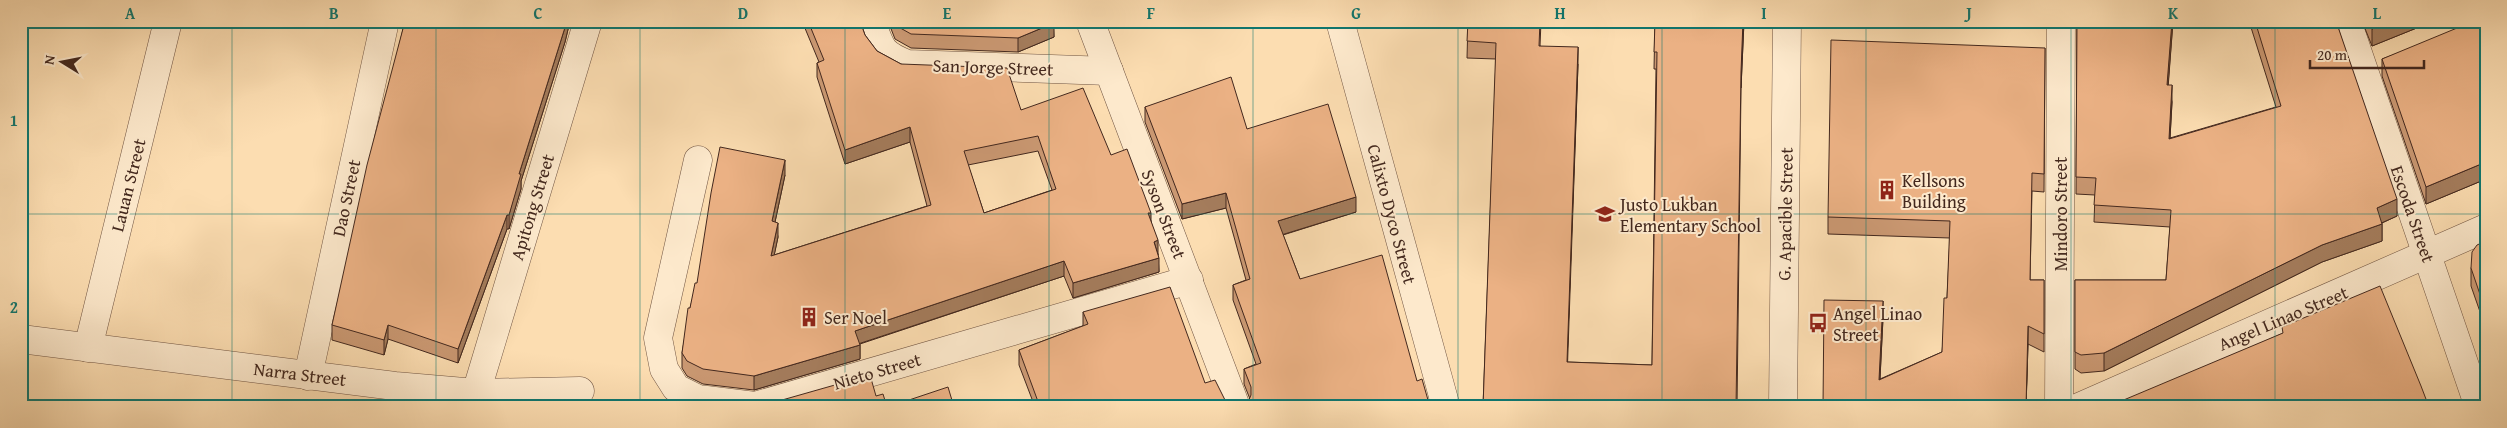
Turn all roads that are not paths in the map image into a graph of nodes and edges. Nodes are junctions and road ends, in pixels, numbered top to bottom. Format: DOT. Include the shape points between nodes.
graph roads {
  1 [pos="168,21"];
  2 [pos="385,21"];
  3 [pos="588,21"];
  4 [pos="871,21"];
  5 [pos="1090,21"];
  6 [pos="1340,21"];
  7 [pos="1787,21"];
  8 [pos="2061,21"];
  9 [pos="2347,21"];
  10 [pos="2389,57"];
  11 [pos="2363,67"];
  12 [pos="1108,71"];
  13 [pos="698,160"];
  14 [pos="2486,228"];
  15 [pos="2427,256"];
  16 [pos="1189,280"];
  17 [pos="21,339"];
  18 [pos="88,348"];
  19 [pos="308,376"];
  20 [pos="580,391"];
  21 [pos="476,393"];
  22 [pos="1236,407"];
  23 [pos="1446,407"];
  24 [pos="1783,407"];
  25 [pos="2059,407"];
  26 [pos="2079,407"];
  27 [pos="2479,407"];
  1 -- 18 [label="street, Lauan Street"];
  2 -- 19 [label="street, Dao Street"];
  3 -- 21 [label="street, Apitong Street"];
  4 -- 12 [label="street, San Jorge Street" via="888,56 907,64"];
  5 -- 12 [label="street, Syson Street"];
  6 -- 23 [label="street, Calixto Dyco Street"];
  7 -- 24 [label="street, G. Apacible Street"];
  8 -- 25 [label="street, Mindoro Street"];
  9 -- 11 [label="street, Escoda Street"];
  10 -- 11 [label="street"];
  11 -- 15 [label="street, Escoda Street"];
  12 -- 16 [label="street, Syson Street"];
  13 -- 16 [label="street, Nieto Street" via="658,338 664,369 672,382 676,388 698,399 755,406"];
  14 -- 15 [label="street, Angel Linao Street"];
  15 -- 26 [label="street, Angel Linao Street"];
  15 -- 27 [label="street, Escoda Street"];
  16 -- 22 [label="street, Syson Street"];
  17 -- 18 [label="street, Narra Street"];
  18 -- 19 [label="street, Narra Street"];
  19 -- 21 [label="street, Narra Street"];
  20 -- 21 [label="street, Narra Street"];
}
